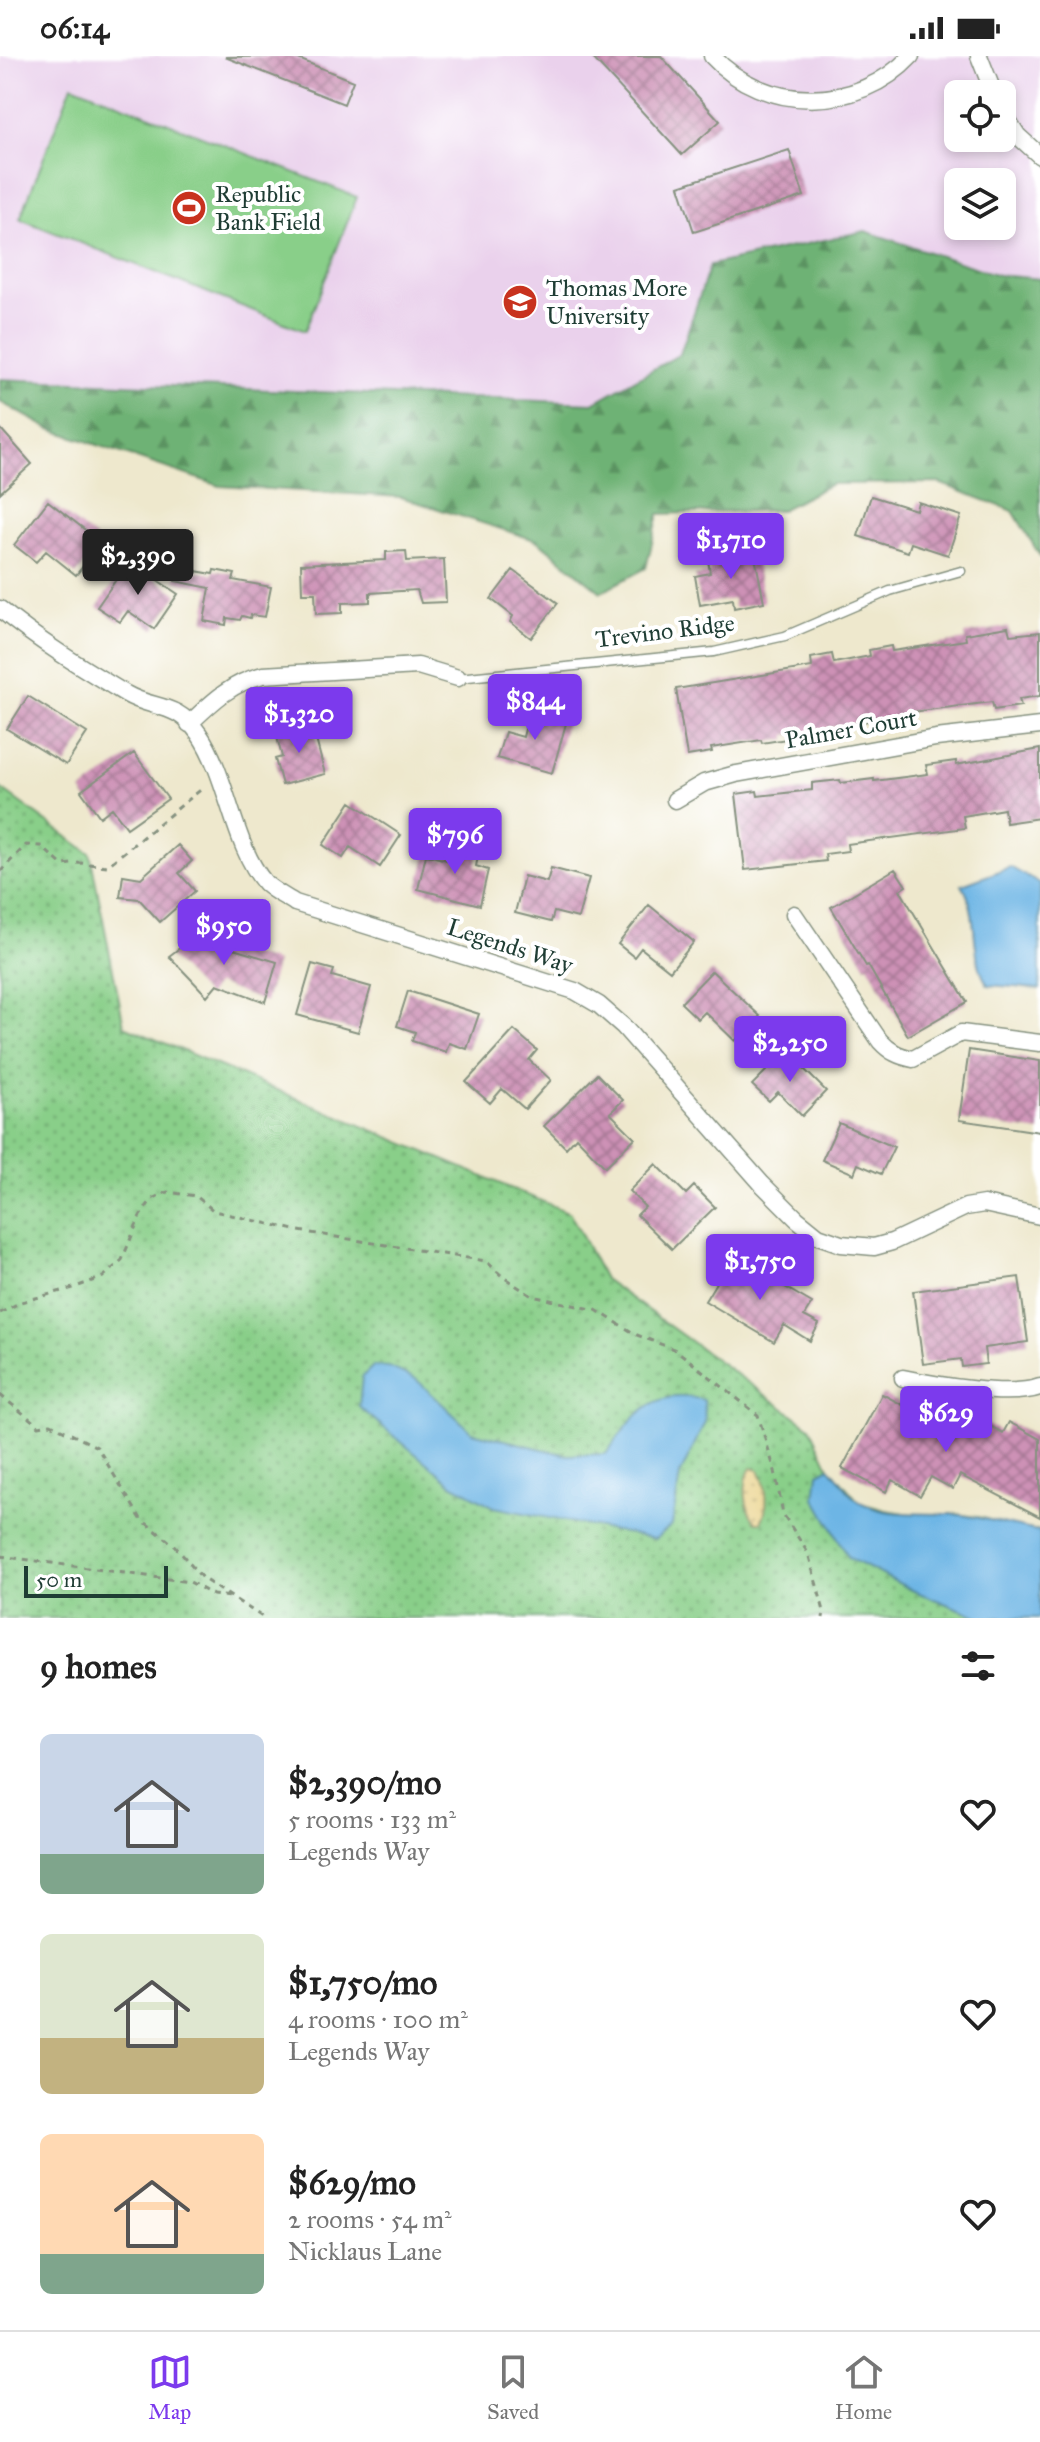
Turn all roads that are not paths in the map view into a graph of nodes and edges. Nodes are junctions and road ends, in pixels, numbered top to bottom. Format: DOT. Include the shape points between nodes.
graph roads {
  1 [pos="712,56"];
  2 [pos="911,56"];
  3 [pos="979,56"];
  4 [pos="988,80"];
  5 [pos="1016,133"];
  6 [pos="1040,156"];
  7 [pos="961,571"];
  8 [pos="0,609"];
  9 [pos="458,678"];
  10 [pos="189,724"];
  11 [pos="1040,726"];
  12 [pos="675,800"];
  13 [pos="794,914"];
  14 [pos="1040,1043"];
  15 [pos="1040,1216"];
  16 [pos="903,1378"];
  17 [pos="1040,1387"];
  1 -- 2 [label="street" via="733,74 795,100 847,94 882,80"];
  3 -- 4 [label="street"];
  5 -- 6 [label="street"];
  7 -- 9 [label="lane, Trevino Ridge" via="890,591 785,636 714,652"];
  8 -- 10 [label="street, Legends Way" via="130,697 164,705"];
  9 -- 10 [label="street, Trevino Ridge" via="418,666 263,675 224,691"];
  10 -- 15 [label="street, Legends Way" via="210,751 253,868 268,886 295,903 575,991 599,1005 762,1184 818,1236 874,1247 984,1204"];
  11 -- 12 [label="street, Palmer Court" via="936,738 736,774 704,783"];
  13 -- 14 [label="street" via="880,1041 899,1056 913,1059 961,1033"];
  16 -- 17 [label="street" via="1008,1390"];
}
